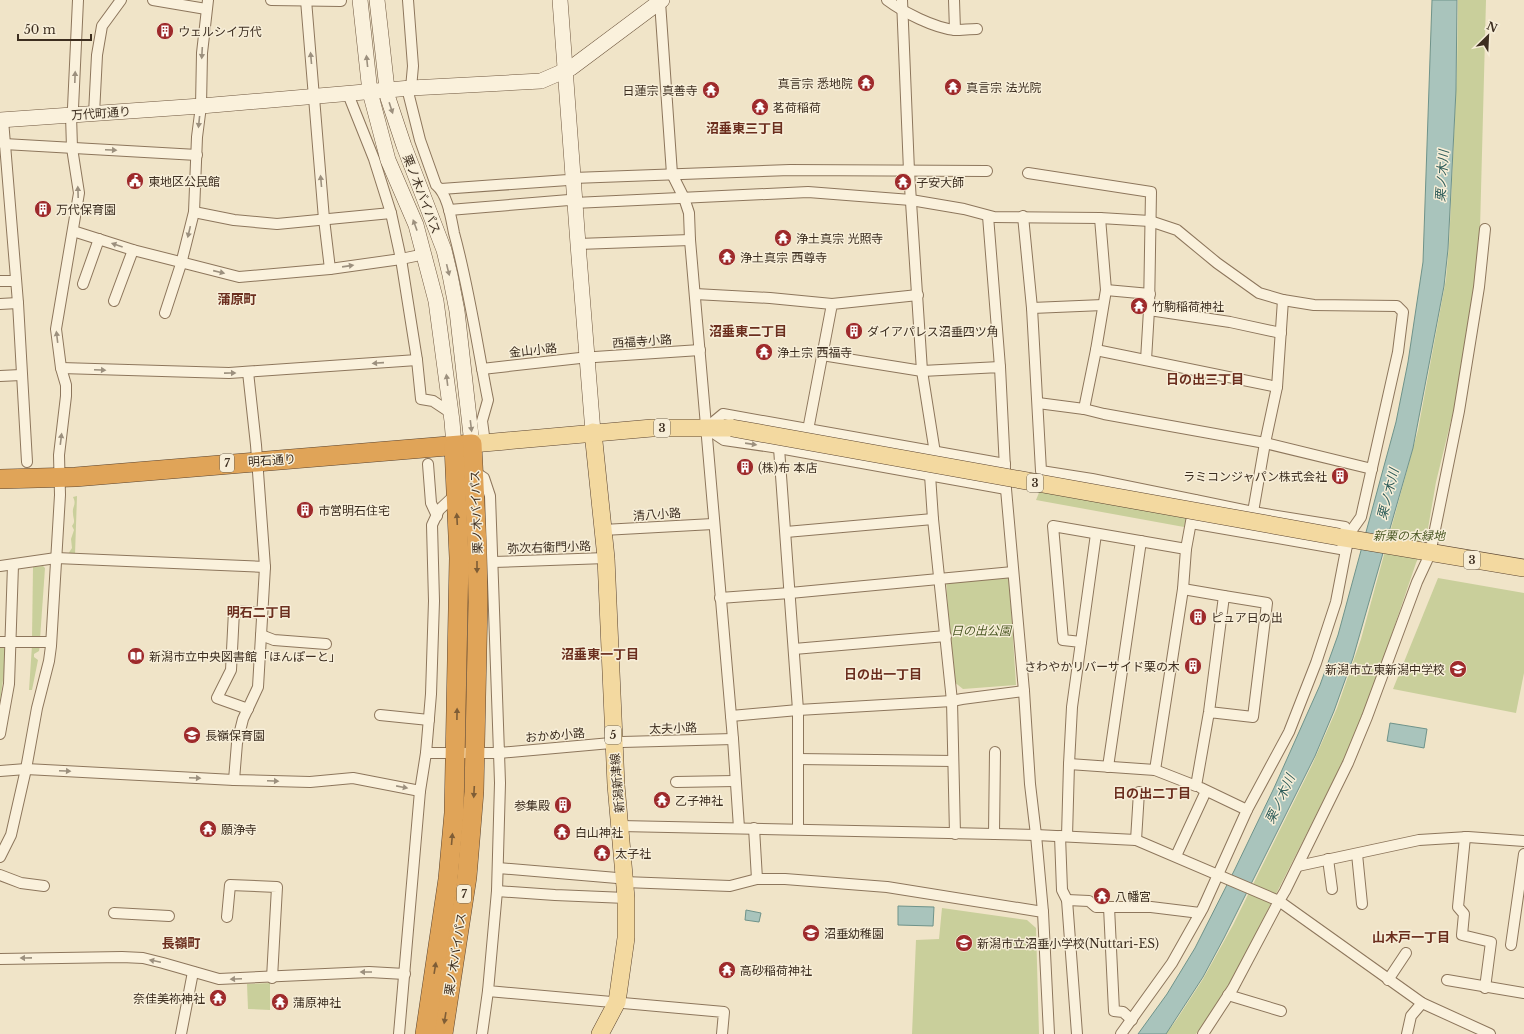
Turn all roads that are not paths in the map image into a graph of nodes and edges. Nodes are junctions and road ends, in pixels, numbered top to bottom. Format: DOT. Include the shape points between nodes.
graph roads {
  1 [pos="78,0"];
  2 [pos="121,0"];
  3 [pos="153,0"];
  4 [pos="271,0"];
  5 [pos="360,0"];
  6 [pos="378,0"];
  7 [pos="408,0"];
  8 [pos="560,0"];
  9 [pos="886,0"];
  10 [pos="902,0"];
  11 [pos="954,0"];
  12 [pos="306,1"];
  13 [pos="340,1"];
  14 [pos="661,1"];
  15 [pos="207,4"];
  16 [pos="902,11"];
  17 [pos="977,29"];
  18 [pos="955,30"];
  19 [pos="565,70"];
  20 [pos="409,88"];
  21 [pos="387,90"];
  22 [pos="370,92"];
  23 [pos="348,94"];
  24 [pos="314,97"];
  25 [pos="201,106"];
  26 [pos="94,114"];
  27 [pos="71,115"];
  28 [pos="1,120"];
  29 [pos="4,144"];
  30 [pos="72,148"];
  31 [pos="197,155"];
  32 [pos="3,161"];
  33 [pos="909,171"];
  34 [pos="987,171"];
  35 [pos="1028,173"];
  36 [pos="672,174"];
  37 [pos="573,178"];
  38 [pos="441,189"];
  39 [pos="684,198"];
  40 [pos="911,200"];
  41 [pos="574,203"];
  42 [pos="449,210"];
  43 [pos="194,212"];
  44 [pos="391,213"];
  45 [pos="988,216"];
  46 [pos="1023,216"];
  47 [pos="1100,218"];
  48 [pos="324,219"];
  49 [pos="1150,221"];
  50 [pos="0,222"];
  51 [pos="11,222"];
  52 [pos="1484,229"];
  53 [pos="73,231"];
  54 [pos="99,239"];
  55 [pos="690,240"];
  56 [pos="578,244"];
  57 [pos="133,250"];
  58 [pos="425,254"];
  59 [pos="401,259"];
  60 [pos="182,264"];
  61 [pos="330,269"];
  62 [pos="0,281"];
  63 [pos="15,281"];
  64 [pos="83,284"];
  65 [pos="1106,290"];
  66 [pos="695,294"];
  67 [pos="1150,294"];
  68 [pos="918,295"];
  69 [pos="1283,300"];
  70 [pos="114,301"];
  71 [pos="18,303"];
  72 [pos="0,304"];
  73 [pos="832,304"];
  74 [pos="1103,305"];
  75 [pos="1032,308"];
  76 [pos="1149,310"];
  77 [pos="165,313"];
  78 [pos="1281,333"];
  79 [pos="700,350"];
  80 [pos="1096,350"];
  81 [pos="822,355"];
  82 [pos="586,358"];
  83 [pos="417,360"];
  84 [pos="1146,360"];
  85 [pos="61,368"];
  86 [pos="1000,368"];
  87 [pos="482,369"];
  88 [pos="922,371"];
  89 [pos="248,372"];
  90 [pos="21,375"];
  91 [pos="0,376"];
  92 [pos="1278,387"];
  93 [pos="1038,403"];
  94 [pos="1084,409"];
  95 [pos="451,413"];
  96 [pos="706,428"];
  97 [pos="808,430"];
  98 [pos="593,432"];
  99 [pos="1265,443"];
  100 [pos="479,444"];
  101 [pos="454,446"];
  102 [pos="779,448"];
  103 [pos="935,453"];
  104 [pos="257,461"];
  105 [pos="27,462"];
  106 [pos="428,464"];
  107 [pos="1005,464"];
  108 [pos="1372,469"];
  109 [pos="475,472"];
  110 [pos="930,475"];
  111 [pos="60,478"];
  112 [pos="0,479"];
  113 [pos="1006,489"];
  114 [pos="456,494"];
  115 [pos="1194,500"];
  116 [pos="1253,512"];
  117 [pos="436,516"];
  118 [pos="933,519"];
  119 [pos="713,524"];
  120 [pos="1191,524"];
  121 [pos="603,530"];
  122 [pos="786,532"];
  123 [pos="1096,534"];
  124 [pos="1347,540"];
  125 [pos="1141,541"];
  126 [pos="1186,549"];
  127 [pos="1424,553"];
  128 [pos="56,558"];
  129 [pos="606,558"];
  130 [pos="493,562"];
  131 [pos="14,565"];
  132 [pos="0,566"];
  133 [pos="265,567"];
  134 [pos="1524,568"];
  135 [pos="1013,572"];
  136 [pos="939,579"];
  137 [pos="1183,589"];
  138 [pos="790,593"];
  139 [pos="1224,596"];
  140 [pos="720,598"];
  141 [pos="262,613"];
  142 [pos="261,636"];
  143 [pos="946,636"];
  144 [pos="0,642"];
  145 [pos="11,642"];
  146 [pos="51,642"];
  147 [pos="1081,642"];
  148 [pos="326,644"];
  149 [pos="794,649"];
  150 [pos="1024,691"];
  151 [pos="952,701"];
  152 [pos="248,709"];
  153 [pos="798,710"];
  154 [pos="1209,712"];
  155 [pos="380,715"];
  156 [pos="731,716"];
  157 [pos="429,720"];
  158 [pos="0,734"];
  159 [pos="733,739"];
  160 [pos="614,743"];
  161 [pos="995,752"];
  162 [pos="426,753"];
  163 [pos="456,753"];
  164 [pos="475,753"];
  165 [pos="499,753"];
  166 [pos="798,759"];
  167 [pos="953,761"];
  168 [pos="1069,764"];
  169 [pos="1108,767"];
  170 [pos="26,769"];
  171 [pos="1155,770"];
  172 [pos="0,771"];
  173 [pos="234,780"];
  174 [pos="735,781"];
  175 [pos="676,782"];
  176 [pos="1196,786"];
  177 [pos="420,791"];
  178 [pos="1206,791"];
  179 [pos="1139,792"];
  180 [pos="1247,810"];
  181 [pos="620,826"];
  182 [pos="738,828"];
  183 [pos="754,828"];
  184 [pos="798,829"];
  185 [pos="955,834"];
  186 [pos="994,834"];
  187 [pos="1036,835"];
  188 [pos="1064,836"];
  189 [pos="1465,837"];
  190 [pos="1136,840"];
  191 [pos="1524,842"];
  192 [pos="1356,854"];
  193 [pos="1524,854"];
  194 [pos="1176,856"];
  195 [pos="0,857"];
  196 [pos="1328,859"];
  197 [pos="1298,866"];
  198 [pos="498,868"];
  199 [pos="1217,874"];
  200 [pos="0,875"];
  201 [pos="757,879"];
  202 [pos="44,886"];
  203 [pos="622,886"];
  204 [pos="1332,889"];
  205 [pos="497,891"];
  206 [pos="1066,900"];
  207 [pos="1279,901"];
  208 [pos="1362,904"];
  209 [pos="1109,907"];
  210 [pos="1042,912"];
  211 [pos="114,913"];
  212 [pos="1200,913"];
  213 [pos="169,916"];
  214 [pos="227,917"];
  215 [pos="1512,945"];
  216 [pos="1406,953"];
  217 [pos="0,958"];
  218 [pos="193,972"];
  219 [pos="405,974"];
  220 [pos="272,978"];
  221 [pos="1388,980"];
  222 [pos="1447,980"];
  223 [pos="1485,988"];
  224 [pos="488,991"];
  225 [pos="1524,993"];
  226 [pos="1228,995"];
  227 [pos="617,1002"];
  228 [pos="1422,1003"];
  229 [pos="1281,1011"];
  230 [pos="1132,1020"];
  231 [pos="181,1034"];
  232 [pos="399,1034"];
  233 [pos="425,1034"];
  234 [pos="443,1034"];
  235 [pos="482,1034"];
  236 [pos="600,1034"];
  237 [pos="722,1034"];
  238 [pos="1049,1034"];
  239 [pos="1077,1034"];
  240 [pos="1121,1034"];
  241 [pos="1203,1034"];
  242 [pos="1407,1034"];
  243 [pos="1490,1034"];
  27 -- 1 [label="street, one-way"];
  2 -- 26 [label="street" via="102,26 97,55"];
  3 -- 15 [label="street"];
  4 -- 12 [label="street"];
  22 -- 5 [label="street, 栗ノ木バイパス, one-way"];
  6 -- 21 [label="street, 栗ノ木バイパス"];
  7 -- 20 [label="street" via="413,66"];
  8 -- 19 [label="street"];
  9 -- 16 [label="street"];
  10 -- 16 [label="street"];
  11 -- 18 [label="street"];
  12 -- 13 [label="street"];
  24 -- 12 [label="street, one-way"];
  14 -- 19 [label="street, 万代町通り"];
  14 -- 36 [label="street"];
  15 -- 25 [label="street, one-way" via="202,52"];
  16 -- 18 [label="street"];
  16 -- 33 [label="street"];
  17 -- 18 [label="street"];
  19 -- 20 [label="street, 万代町通り" via="541,81"];
  19 -- 37 [label="street"];
  20 -- 21 [label="street, 万代町通り"];
  20 -- 38 [label="street" via="420,140 436,185"];
  21 -- 22 [label="street, 万代町通り"];
  21 -- 100 [label="street, 栗ノ木バイパス, one-way" via="404,146 444,250"];
  22 -- 23 [label="street, 万代町通り"];
  58 -- 22 [label="street, 栗ノ木バイパス, one-way" via="416,224 388,160"];
  23 -- 24 [label="street, 万代町通り"];
  23 -- 44 [label="street" via="374,159"];
  24 -- 25 [label="street, 万代町通り"];
  48 -- 24 [label="street, one-way"];
  25 -- 26 [label="street, 万代町通り"];
  25 -- 31 [label="street, one-way"];
  26 -- 27 [label="street, 万代町通り"];
  27 -- 28 [label="street, 万代町通り"];
  27 -- 30 [label="street"];
  28 -- 29 [label="street"];
  29 -- 30 [label="street"];
  29 -- 32 [label="street"];
  30 -- 31 [label="street, one-way"];
  53 -- 30 [label="street, one-way" via="79,193"];
  31 -- 43 [label="street"];
  32 -- 51 [label="street"];
  33 -- 34 [label="street"];
  33 -- 36 [label="street" via="790,170"];
  33 -- 40 [label="street"];
  35 -- 49 [label="street" via="1151,192"];
  36 -- 37 [label="street"];
  36 -- 39 [label="street"];
  37 -- 38 [label="street"];
  37 -- 41 [label="street"];
  38 -- 42 [label="street"];
  39 -- 40 [label="street" via="808,192"];
  39 -- 41 [label="street"];
  39 -- 55 [label="street" via="689,213"];
  40 -- 45 [label="street"];
  40 -- 68 [label="street"];
  41 -- 42 [label="street" via="562,200"];
  41 -- 56 [label="street"];
  42 -- 87 [label="street" via="464,269"];
  43 -- 48 [label="street" via="234,220 276,224"];
  43 -- 60 [label="street, one-way"];
  44 -- 48 [label="street"];
  44 -- 59 [label="street"];
  45 -- 46 [label="street"];
  45 -- 86 [label="street"];
  46 -- 47 [label="street"];
  46 -- 75 [label="street"];
  47 -- 49 [label="street"];
  47 -- 65 [label="street"];
  48 -- 61 [label="street"];
  49 -- 67 [label="street"];
  49 -- 69 [label="street" via="1177,230 1217,263 1259,292"];
  50 -- 51 [label="street"];
  51 -- 63 [label="street"];
  52 -- 127 [label="street" via="1459,411"];
  53 -- 54 [label="street"];
  85 -- 53 [label="street, one-way" via="56,329"];
  57 -- 54 [label="street, one-way"];
  54 -- 64 [label="street"];
  55 -- 56 [label="street"];
  55 -- 66 [label="street"];
  56 -- 82 [label="street"];
  57 -- 60 [label="street"];
  57 -- 70 [label="street"];
  58 -- 59 [label="street"];
  95 -- 58 [label="street, 栗ノ木バイパス, one-way" via="436,301"];
  61 -- 59 [label="street, one-way"];
  59 -- 83 [label="street"];
  60 -- 61 [label="street, one-way" via="239,277"];
  60 -- 77 [label="street"];
  62 -- 63 [label="street"];
  63 -- 71 [label="street"];
  65 -- 67 [label="street"];
  65 -- 74 [label="street"];
  66 -- 73 [label="street"];
  66 -- 79 [label="street"];
  67 -- 76 [label="street"];
  68 -- 73 [label="street"];
  68 -- 88 [label="street"];
  69 -- 78 [label="street"];
  69 -- 108 [label="street" via="1314,305 1397,306 1403,312 1398,352"];
  71 -- 72 [label="street"];
  71 -- 90 [label="street"];
  73 -- 81 [label="street"];
  74 -- 75 [label="street"];
  74 -- 80 [label="street"];
  75 -- 93 [label="street"];
  76 -- 78 [label="street" via="1230,322"];
  76 -- 84 [label="street"];
  78 -- 92 [label="street"];
  79 -- 82 [label="street, 西福寺小路"];
  79 -- 96 [label="street"];
  80 -- 84 [label="street"];
  80 -- 94 [label="street"];
  81 -- 88 [label="street"];
  81 -- 97 [label="street"];
  82 -- 87 [label="street, 金山小路"];
  82 -- 98 [label="street"];
  83 -- 89 [label="street, one-way"];
  83 -- 95 [label="street" via="421,399 433,401"];
  84 -- 92 [label="street"];
  85 -- 89 [label="street, one-way"];
  111 -- 85 [label="street, one-way" via="59,455 66,396"];
  86 -- 88 [label="street"];
  86 -- 107 [label="street"];
  87 -- 100 [label="street" via="488,400"];
  88 -- 103 [label="street"];
  89 -- 104 [label="street"];
  90 -- 91 [label="street"];
  90 -- 105 [label="street"];
  92 -- 99 [label="street"];
  93 -- 94 [label="street"];
  93 -- 115 [label="street" via="1041,471"];
  94 -- 99 [label="street"];
  95 -- 101 [label="street, 栗ノ木バイパス"];
  96 -- 97 [label="street" via="723,414"];
  96 -- 98 [label="main road, 3"];
  96 -- 102 [label="street, one-way" via="724,440"];
  96 -- 119 [label="street"];
  96 -- 124 [label="main road, 3, bridge" via="732,428"];
  97 -- 103 [label="street"];
  98 -- 100 [label="main road, 3"];
  98 -- 121 [label="main road, 新潟新津線 / 5"];
  99 -- 108 [label="street"];
  99 -- 116 [label="street"];
  100 -- 101 [label="highway, 明石通り / 7"];
  100 -- 109 [label="highway, 栗ノ木バイパス / 7"];
  101 -- 104 [label="highway, 明石通り / 7"];
  101 -- 114 [label="highway, 栗ノ木バイパス / 7"];
  102 -- 110 [label="street"];
  102 -- 122 [label="street"];
  103 -- 107 [label="street"];
  103 -- 110 [label="street"];
  104 -- 111 [label="highway, 明石通り / 7"];
  104 -- 133 [label="street"];
  106 -- 117 [label="street" via="431,503"];
  107 -- 113 [label="street"];
  108 -- 124 [label="street" via="1361,516"];
  109 -- 130 [label="street" via="484,478 490,496"];
  109 -- 164 [label="highway, 栗ノ木バイパス / 7, one-way" via="478,602"];
  110 -- 113 [label="street"];
  110 -- 118 [label="street"];
  111 -- 112 [label="highway, 明石通り / 7"];
  111 -- 128 [label="street"];
  113 -- 135 [label="street"];
  114 -- 117 [label="street"];
  163 -- 114 [label="highway, 栗ノ木バイパス / 7, one-way" via="459,558"];
  115 -- 116 [label="street"];
  115 -- 120 [label="street"];
  116 -- 124 [label="street" via="1345,527"];
  117 -- 157 [label="street" via="432,525 434,601"];
  118 -- 122 [label="street"];
  118 -- 136 [label="street"];
  119 -- 121 [label="street, 清八小路"];
  119 -- 140 [label="street"];
  120 -- 124 [label="street"];
  120 -- 126 [label="street"];
  121 -- 129 [label="main road, 新潟新津線 / 5"];
  122 -- 138 [label="street"];
  123 -- 125 [label="street"];
  123 -- 147 [label="street"];
  123 -- 147 [label="street" via="1053,526 1063,640"];
  124 -- 127 [label="main road, 3"];
  124 -- 180 [label="street" via="1336,602 1316,663 1289,732"];
  125 -- 126 [label="street"];
  125 -- 169 [label="street"];
  126 -- 137 [label="street"];
  127 -- 134 [label="main road, 3"];
  127 -- 197 [label="street" via="1417,582 1348,763"];
  128 -- 131 [label="street"];
  128 -- 133 [label="street"];
  128 -- 146 [label="street"];
  129 -- 130 [label="street, 弥次右衛門小路"];
  129 -- 160 [label="main road, 新潟新津線 / 5"];
  130 -- 165 [label="street"];
  131 -- 132 [label="street"];
  131 -- 145 [label="street"];
  133 -- 141 [label="street"];
  135 -- 136 [label="street"];
  135 -- 150 [label="street"];
  136 -- 138 [label="street"];
  136 -- 143 [label="street"];
  137 -- 139 [label="street"];
  137 -- 171 [label="street"];
  138 -- 140 [label="street"];
  138 -- 149 [label="street"];
  139 -- 154 [label="street"];
  139 -- 154 [label="street" via="1267,603 1253,717"];
  140 -- 156 [label="street"];
  141 -- 142 [label="street"];
  141 -- 152 [label="street" via="234,611 231,670 217,698"];
  142 -- 148 [label="street" via="274,640"];
  142 -- 152 [label="street" via="258,687"];
  143 -- 149 [label="street"];
  143 -- 151 [label="street"];
  144 -- 145 [label="street"];
  145 -- 146 [label="street"];
  145 -- 158 [label="street" via="9,684"];
  146 -- 170 [label="street"];
  147 -- 168 [label="street" via="1072,707"];
  149 -- 153 [label="street"];
  150 -- 151 [label="street"];
  150 -- 187 [label="street"];
  151 -- 153 [label="street"];
  151 -- 167 [label="street"];
  152 -- 173 [label="street" via="237,742"];
  153 -- 156 [label="street"];
  153 -- 166 [label="street"];
  154 -- 176 [label="street"];
  155 -- 157 [label="street"];
  156 -- 159 [label="street"];
  157 -- 162 [label="street"];
  159 -- 160 [label="street, 太夫小路"];
  159 -- 174 [label="street"];
  160 -- 165 [label="street, おかめ小路"];
  160 -- 181 [label="main road, 新潟新津線 / 5"];
  161 -- 186 [label="street"];
  162 -- 163 [label="street, おかめ小路"];
  162 -- 177 [label="street"];
  163 -- 164 [label="street, おかめ小路"];
  233 -- 163 [label="highway, 栗ノ木バイパス / 7, one-way" via="448,879"];
  164 -- 165 [label="street, おかめ小路"];
  164 -- 234 [label="highway, 栗ノ木バイパス / 7, one-way" via="467,877"];
  165 -- 198 [label="street"];
  166 -- 167 [label="street"];
  166 -- 184 [label="street"];
  167 -- 185 [label="street"];
  168 -- 169 [label="street"];
  168 -- 188 [label="street"];
  169 -- 171 [label="street"];
  170 -- 172 [label="street"];
  170 -- 173 [label="street, one-way"];
  170 -- 195 [label="street" via="11,835"];
  171 -- 176 [label="street"];
  173 -- 177 [label="street, one-way" via="310,782 353,778"];
  174 -- 175 [label="street"];
  174 -- 182 [label="street"];
  176 -- 178 [label="street"];
  177 -- 219 [label="street"];
  178 -- 180 [label="street"];
  178 -- 194 [label="street"];
  179 -- 190 [label="street"];
  180 -- 199 [label="street"];
  181 -- 182 [label="street"];
  181 -- 203 [label="main road, 新潟新津線 / 5"];
  182 -- 183 [label="street"];
  183 -- 184 [label="street"];
  183 -- 201 [label="street"];
  184 -- 185 [label="street"];
  185 -- 186 [label="street"];
  186 -- 187 [label="street"];
  187 -- 188 [label="street"];
  187 -- 210 [label="street"];
  188 -- 190 [label="street"];
  188 -- 206 [label="street" via="1062,890"];
  189 -- 191 [label="street"];
  189 -- 192 [label="street" via="1419,840"];
  189 -- 223 [label="street" via="1458,907 1464,914 1462,935 1491,942"];
  190 -- 194 [label="street"];
  192 -- 196 [label="street"];
  192 -- 208 [label="street"];
  193 -- 215 [label="street"];
  194 -- 199 [label="street"];
  196 -- 197 [label="street"];
  196 -- 204 [label="street"];
  197 -- 207 [label="street"];
  198 -- 203 [label="street"];
  198 -- 205 [label="street"];
  199 -- 207 [label="street"];
  199 -- 212 [label="street"];
  200 -- 202 [label="street" via="21,883"];
  201 -- 203 [label="street" via="730,886"];
  201 -- 210 [label="street" via="887,887"];
  203 -- 205 [label="street" via="556,895"];
  203 -- 227 [label="main road, 新潟新津線 / 5" via="626,938"];
  205 -- 224 [label="street"];
  206 -- 209 [label="street" via="1089,901 1096,907"];
  206 -- 239 [label="street"];
  207 -- 221 [label="street"];
  207 -- 226 [label="street"];
  209 -- 212 [label="street" via="1151,907"];
  209 -- 230 [label="street" via="1114,1011 1123,1012"];
  210 -- 238 [label="street"];
  211 -- 213 [label="street"];
  212 -- 230 [label="street" via="1172,962"];
  214 -- 220 [label="street" via="230,885 277,888"];
  216 -- 221 [label="street"];
  218 -- 217 [label="street, one-way" via="142,958"];
  220 -- 218 [label="street, one-way" via="219,979"];
  218 -- 231 [label="street"];
  219 -- 220 [label="street, one-way" via="369,972"];
  219 -- 232 [label="street"];
  221 -- 228 [label="street"];
  222 -- 223 [label="street"];
  223 -- 225 [label="street"];
  224 -- 227 [label="street"];
  224 -- 235 [label="street"];
  226 -- 229 [label="street"];
  226 -- 241 [label="street"];
  227 -- 236 [label="main road, 新潟新津線 / 5"];
  227 -- 237 [label="street" via="724,1012"];
  228 -- 242 [label="street" via="1411,1016"];
  228 -- 243 [label="street"];
  230 -- 240 [label="street"];
}
